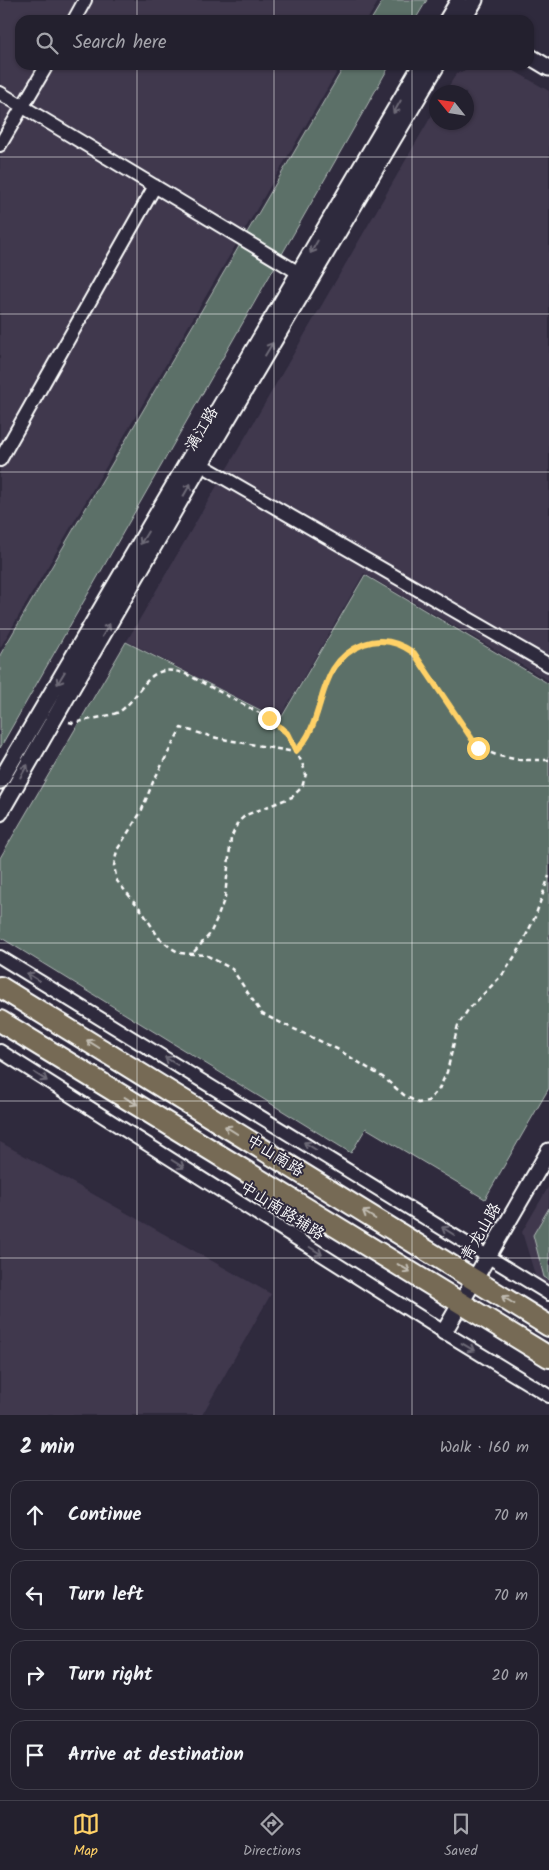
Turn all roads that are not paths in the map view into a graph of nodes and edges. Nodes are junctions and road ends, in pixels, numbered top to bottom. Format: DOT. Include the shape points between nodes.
graph roads {
  1 [pos="85,0"];
  2 [pos="475,0"];
  3 [pos="77,15"];
  4 [pos="459,15"];
  5 [pos="534,59"];
  6 [pos="549,68"];
  7 [pos="44,70"];
  8 [pos="418,70"];
  9 [pos="434,70"];
  10 [pos="0,93"];
  11 [pos="23,107"];
  12 [pos="0,145"];
  13 [pos="155,186"];
  14 [pos="299,273"];
  15 [pos="0,460"];
  16 [pos="196,461"];
  17 [pos="549,665"];
  18 [pos="0,781"];
  19 [pos="0,813"];
  20 [pos="0,957"];
  21 [pos="0,988"];
  22 [pos="0,1021"];
  23 [pos="0,1051"];
  24 [pos="549,1150"];
  25 [pos="488,1257"];
  26 [pos="474,1279"];
  27 [pos="549,1294"];
  28 [pos="461,1302"];
  29 [pos="549,1326"];
  30 [pos="444,1332"];
  31 [pos="549,1357"];
  32 [pos="549,1396"];
  1 -- 3 [label="street"];
  2 -- 4 [label="street"];
  5 -- 6 [label="street"];
  7 -- 11 [label="street"];
  8 -- 14 [label="street, 漓江路, one-way"];
  16 -- 9 [label="street, 漓江路, one-way"];
  10 -- 11 [label="street"];
  11 -- 12 [label="street"];
  11 -- 13 [label="street"];
  13 -- 14 [label="street"];
  13 -- 15 [label="street"];
  14 -- 16 [label="street, 漓江路"];
  16 -- 17 [label="street"];
  16 -- 18 [label="street, 漓江路, one-way"];
  19 -- 16 [label="street, 漓江路, one-way"];
  25 -- 20 [label="street, one-way"];
  26 -- 21 [label="main road, 中山南路, one-way"];
  22 -- 28 [label="main road, 中山南路, one-way"];
  23 -- 30 [label="street, 中山南路辅路, one-way"];
  24 -- 25 [label="street, 青龙山路"];
  25 -- 26 [label="street, 青龙山路"];
  25 -- 27 [label="street"];
  26 -- 28 [label="street, 青龙山路"];
  29 -- 26 [label="main road, 中山南路, one-way"];
  28 -- 30 [label="street, 青龙山路"];
  28 -- 31 [label="main road, 中山南路"];
  30 -- 32 [label="street, 中山南路辅路, one-way"];
}
